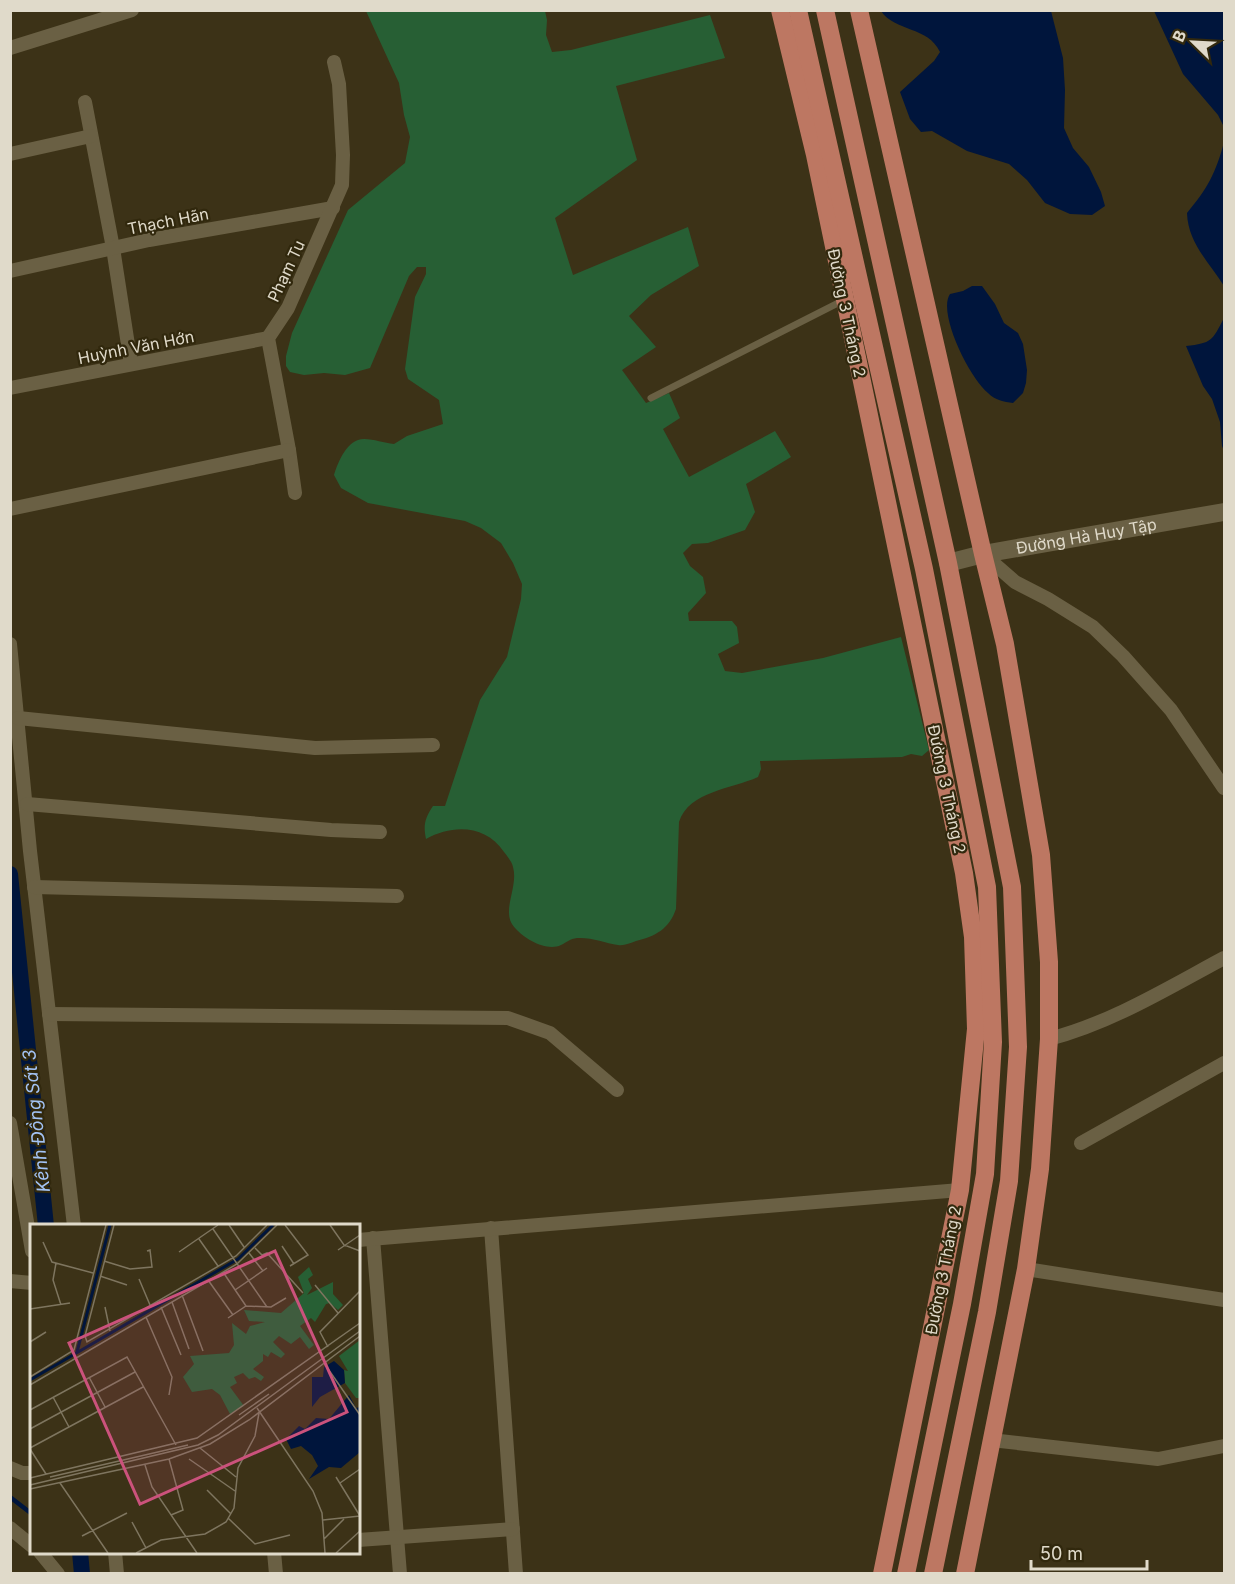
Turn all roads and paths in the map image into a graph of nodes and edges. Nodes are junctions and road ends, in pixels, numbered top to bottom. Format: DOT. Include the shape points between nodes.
graph roads {
  1 [pos="132,10"];
  2 [pos="780,10"];
  3 [pos="798,10"];
  4 [pos="825,10"];
  5 [pos="859,10"];
  6 [pos="10,48"];
  7 [pos="334,62"];
  8 [pos="85,102"];
  9 [pos="91,136"];
  10 [pos="10,154"];
  11 [pos="333,208"];
  12 [pos="113,248"];
  13 [pos="10,271"];
  14 [pos="844,300"];
  15 [pos="268,338"];
  16 [pos="131,364"];
  17 [pos="10,388"];
  18 [pos="651,398"];
  19 [pos="289,450"];
  20 [pos="295,493"];
  21 [pos="10,509"];
  22 [pos="1224,512"];
  23 [pos="983,554"];
  24 [pos="948,563"];
  25 [pos="924,569"];
  26 [pos="901,575"];
  27 [pos="10,644"];
  28 [pos="18,718"];
  29 [pos="433,745"];
  30 [pos="1224,788"];
  31 [pos="27,804"];
  32 [pos="380,832"];
  33 [pos="34,887"];
  34 [pos="397,896"];
  35 [pos="1224,958"];
  36 [pos="49,1014"];
  37 [pos="1049,1039"];
  38 [pos="1224,1063"];
  39 [pos="617,1089"];
  40 [pos="10,1123"];
  41 [pos="1082,1143"];
  42 [pos="960,1190"];
  43 [pos="74,1224"];
  44 [pos="491,1228"];
  45 [pos="373,1238"];
  46 [pos="30,1239"];
  47 [pos="360,1240"];
  48 [pos="1026,1269"];
  49 [pos="10,1281"];
  50 [pos="30,1283"];
  51 [pos="1224,1300"];
  52 [pos="991,1440"];
  53 [pos="1224,1446"];
  54 [pos="10,1468"];
  55 [pos="30,1473"];
  56 [pos="10,1528"];
  57 [pos="513,1529"];
  58 [pos="397,1537"];
  59 [pos="360,1540"];
  60 [pos="30,1544"];
  61 [pos="42,1554"];
  62 [pos="115,1554"];
  63 [pos="274,1554"];
  64 [pos="58,1574"];
  65 [pos="117,1574"];
  66 [pos="276,1574"];
  67 [pos="400,1574"];
  68 [pos="516,1574"];
  69 [pos="882,1574"];
  70 [pos="906,1574"];
  71 [pos="933,1574"];
  72 [pos="965,1574"];
  1 -- 6 [label="street"];
  2 -- 14 [label="main road, Đường 3 Tháng 2"];
  3 -- 25 [label="main road, Đường 3 Tháng 2"];
  4 -- 24 [label="main road"];
  5 -- 23 [label="main road"];
  7 -- 11 [label="street, Phạm Tu" via="343,155 342,185"];
  8 -- 9 [label="street"];
  9 -- 10 [label="street"];
  9 -- 12 [label="street"];
  11 -- 12 [label="street, Thạch Hãn"];
  11 -- 15 [label="street, Phạm Tu" via="288,308"];
  12 -- 13 [label="street, Thạch Hãn"];
  12 -- 16 [label="street"];
  14 -- 18 [label="lane"];
  14 -- 26 [label="main road, Đường 3 Tháng 2"];
  15 -- 16 [label="street, Huỳnh Văn Hớn"];
  15 -- 19 [label="street"];
  16 -- 17 [label="street, Huỳnh Văn Hớn"];
  19 -- 20 [label="street"];
  19 -- 21 [label="street"];
  22 -- 23 [label="street, Đường Hà Huy Tập"];
  23 -- 24 [label="street, Đường Hà Huy Tập"];
  23 -- 30 [label="street" via="1015,582 1093,627 1123,656 1171,710"];
  23 -- 37 [label="main road" via="1005,644 1041,855 1049,962"];
  24 -- 25 [label="main road"];
  24 -- 71 [label="main road" via="1012,887 1018,1047 1009,1181 987,1312"];
  25 -- 26 [label="main road"];
  25 -- 70 [label="main road, Đường 3 Tháng 2" via="987,887 993,1042 985,1174"];
  26 -- 42 [label="main road, Đường 3 Tháng 2" via="964,873 972,937 976,1029"];
  27 -- 28 [label="street"];
  28 -- 29 [label="street" via="315,748"];
  28 -- 31 [label="street"];
  31 -- 32 [label="street"];
  31 -- 33 [label="street"];
  33 -- 34 [label="street"];
  33 -- 36 [label="street"];
  35 -- 37 [label="street" via="1117,1014"];
  36 -- 39 [label="street" via="508,1018 550,1033"];
  36 -- 43 [label="street"];
  37 -- 48 [label="main road" via="1042,1149"];
  38 -- 41 [label="street"];
  40 -- 46 [label="street"];
  42 -- 44 [label="street"];
  42 -- 69 [label="main road, Đường 3 Tháng 2"];
  44 -- 45 [label="street"];
  44 -- 57 [label="street"];
  45 -- 47 [label="street"];
  45 -- 58 [label="street"];
  48 -- 51 [label="street"];
  48 -- 52 [label="main road"];
  49 -- 50 [label="street"];
  52 -- 53 [label="street" via="1158,1459"];
  52 -- 72 [label="main road"];
  54 -- 55 [label="street"];
  56 -- 60 [label="street"];
  57 -- 58 [label="street"];
  57 -- 68 [label="street"];
  58 -- 59 [label="street"];
  58 -- 67 [label="street"];
  61 -- 64 [label="street"];
  62 -- 65 [label="street"];
  63 -- 66 [label="street"];
}
